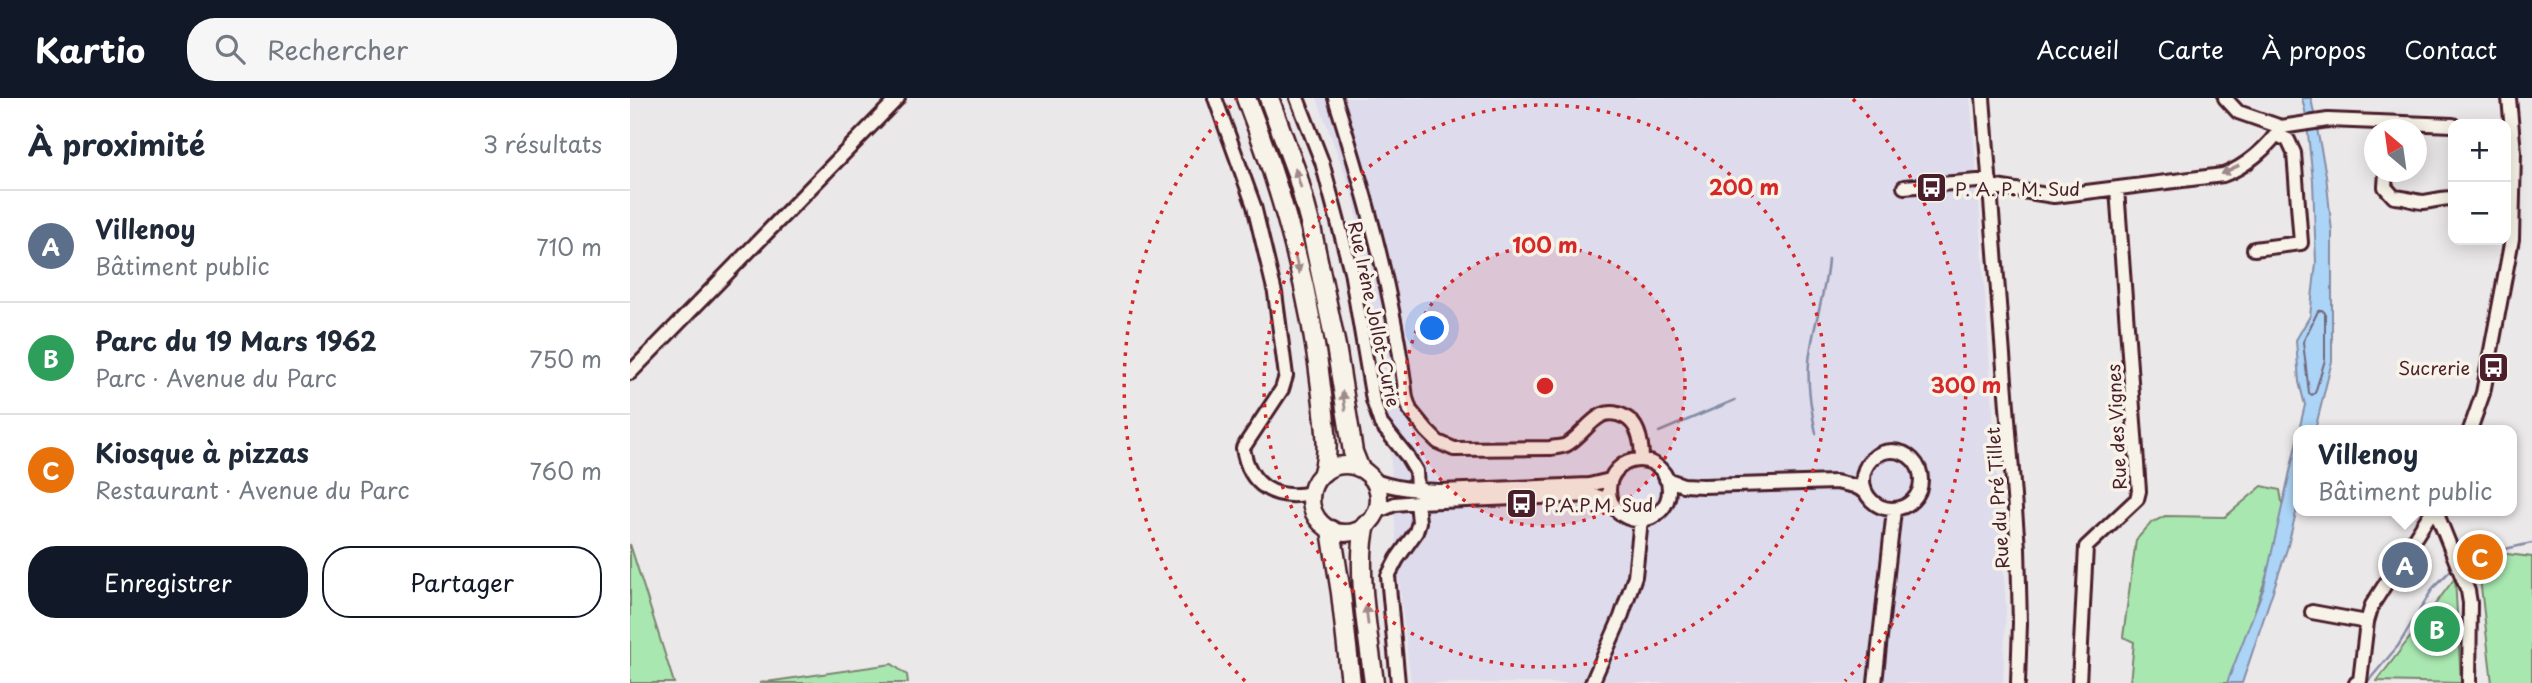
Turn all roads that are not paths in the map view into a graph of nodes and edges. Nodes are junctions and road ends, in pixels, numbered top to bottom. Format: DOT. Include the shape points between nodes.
graph roads {
  1 [pos="898,98"];
  2 [pos="1215,98"];
  3 [pos="1246,98"];
  4 [pos="1269,98"];
  5 [pos="1297,98"];
  6 [pos="1335,98"];
  7 [pos="1983,98"];
  8 [pos="2225,98"];
  9 [pos="2509,98"];
  10 [pos="2509,119"];
  11 [pos="2448,125"];
  12 [pos="2284,129"];
  13 [pos="2385,182"];
  14 [pos="1990,183"];
  15 [pos="1904,187"];
  16 [pos="2117,189"];
  17 [pos="2448,198"];
  18 [pos="2511,220"];
  19 [pos="2511,244"];
  20 [pos="2511,245"];
  21 [pos="2254,249"];
  22 [pos="630,373"];
  23 [pos="2472,425"];
  24 [pos="1642,460"];
  25 [pos="1359,467"];
  26 [pos="1323,472"];
  27 [pos="1864,473"];
  28 [pos="1667,479"];
  29 [pos="1373,480"];
  30 [pos="1610,480"];
  31 [pos="1836,482"];
  32 [pos="1703,486"];
  33 [pos="1864,491"];
  34 [pos="1311,493"];
  35 [pos="1417,496"];
  36 [pos="1610,500"];
  37 [pos="1666,502"];
  38 [pos="1894,510"];
  39 [pos="2429,516"];
  40 [pos="2439,516"];
  41 [pos="1371,518"];
  42 [pos="1641,520"];
  43 [pos="1331,530"];
  44 [pos="2312,612"];
  45 [pos="2367,622"];
  46 [pos="2358,682"];
  47 [pos="1351,683"];
  48 [pos="1374,683"];
  49 [pos="1398,683"];
  50 [pos="1592,683"];
  51 [pos="1875,683"];
  52 [pos="2018,683"];
  53 [pos="2079,683"];
  54 [pos="2469,683"];
  1 -- 22 [label="street"];
  2 -- 34 [label="street" via="1254,206 1275,293 1286,376 1282,390 1243,448 1245,461 1265,488 1292,497"];
  3 -- 26 [label="highway, one-way" via="1303,286 1322,390"];
  25 -- 4 [label="highway, one-way" via="1311,228"];
  5 -- 35 [label="street, Rue Irène Jollot-Curie" via="1322,162 1351,271 1373,400 1381,424 1416,471"];
  6 -- 24 [label="street" via="1384,266 1405,398 1427,431 1454,449 1550,448 1578,437 1605,412 1618,413 1631,420 1639,435"];
  7 -- 14 [label="street, Rue du Pré Tillet"];
  8 -- 12 [label="street" via="2238,112"];
  9 -- 10 [label="street"];
  11 -- 12 [label="street" via="2328,120"];
  12 -- 16 [label="street, one-way" via="2232,172"];
  12 -- 21 [label="street" via="2294,153 2301,243"];
  13 -- 17 [label="street" via="2394,197 2422,202"];
  14 -- 15 [label="street"];
  14 -- 16 [label="street" via="2054,196"];
  14 -- 52 [label="street, Rue du Pré Tillet" via="2018,541"];
  16 -- 53 [label="street, Rue des Vignes" via="2139,491 2137,499 2086,547"];
  18 -- 19 [label="street"];
  20 -- 23 [label="street" via="2483,393"];
  24 -- 28 [label="street" via="1657,466"];
  24 -- 30 [label="street" via="1623,465"];
  25 -- 26 [label="main road" via="1340,465"];
  25 -- 29 [label="main road"];
  26 -- 34 [label="main road"];
  27 -- 31 [label="street"];
  27 -- 33 [label="street"];
  27 -- 38 [label="street" via="1874,457 1892,451 1917,465 1921,474 1918,494 1904,508"];
  28 -- 32 [label="street"];
  28 -- 37 [label="street"];
  29 -- 35 [label="street"];
  29 -- 41 [label="main road" via="1379,501"];
  30 -- 35 [label="street" via="1581,486"];
  30 -- 36 [label="street"];
  31 -- 32 [label="street"];
  31 -- 33 [label="street"];
  32 -- 37 [label="street"];
  33 -- 38 [label="street" via="1876,505"];
  34 -- 43 [label="main road" via="1314,515"];
  35 -- 36 [label="street" via="1592,495"];
  35 -- 41 [label="street"];
  35 -- 49 [label="street" via="1416,532 1388,576"];
  36 -- 42 [label="street" via="1622,515"];
  37 -- 42 [label="street" via="1656,514"];
  38 -- 51 [label="street"];
  39 -- 45 [label="street" via="2379,592"];
  40 -- 54 [label="street" via="2468,591"];
  41 -- 43 [label="main road" via="1350,532"];
  48 -- 41 [label="highway, one-way" via="1363,574 1364,534"];
  42 -- 50 [label="street" via="1634,576"];
  43 -- 47 [label="highway"];
  44 -- 45 [label="street"];
  45 -- 46 [label="street"];
}
